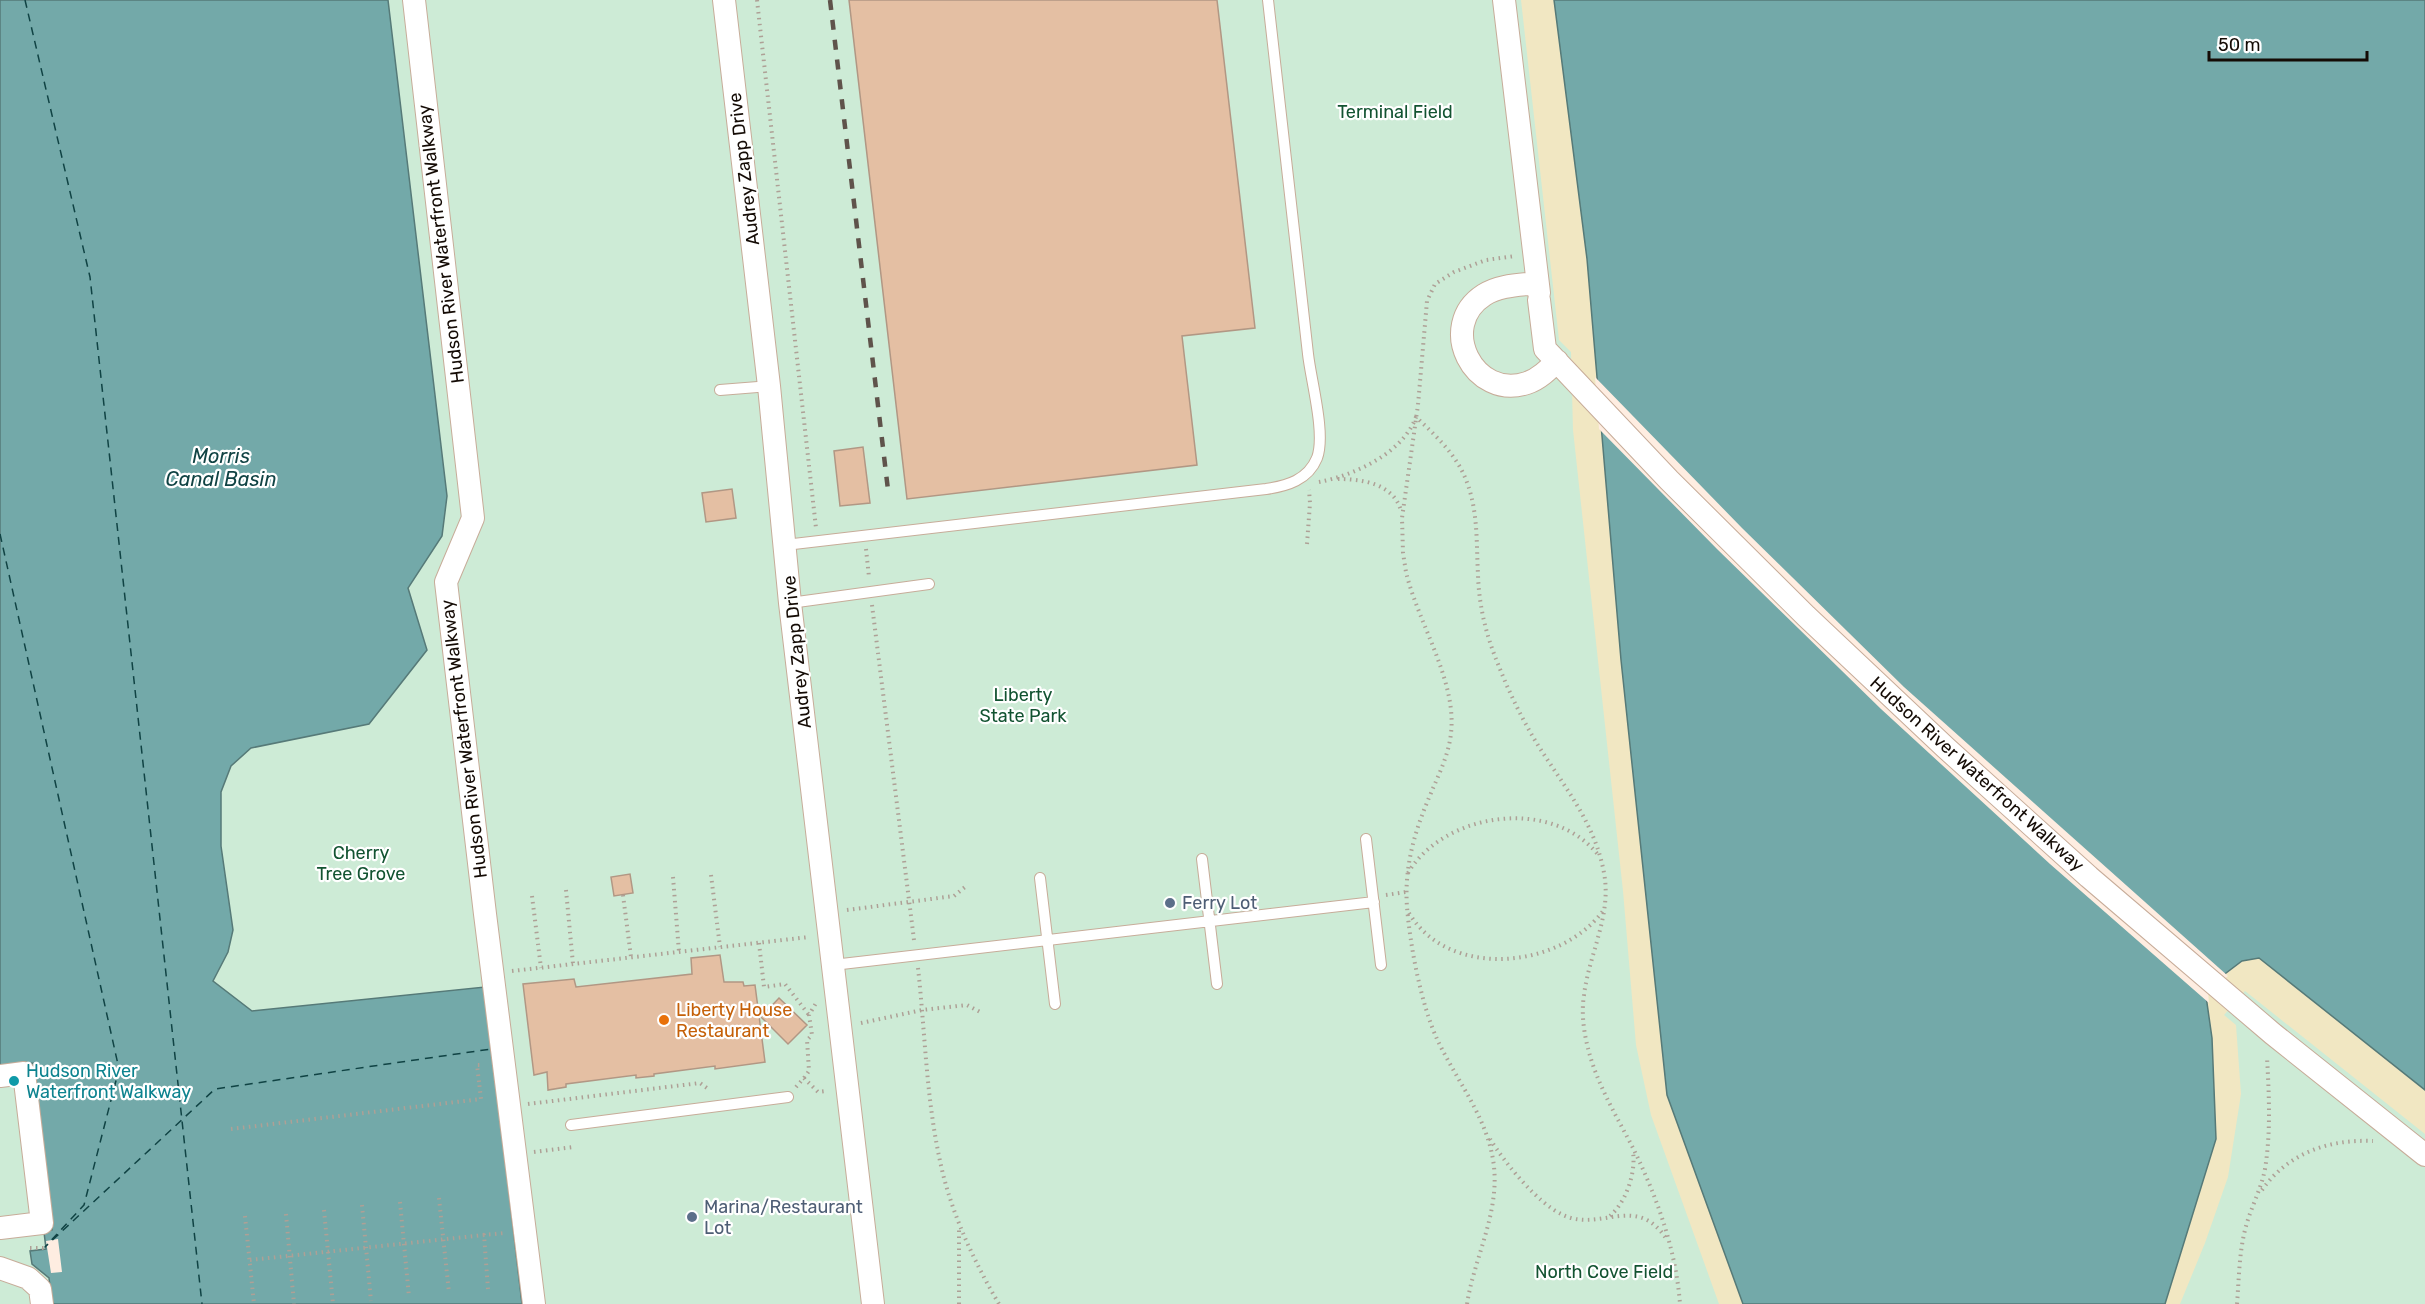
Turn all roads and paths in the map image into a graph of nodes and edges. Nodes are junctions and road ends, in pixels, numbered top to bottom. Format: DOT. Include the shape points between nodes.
graph roads {
  1 [pos="414,0"];
  2 [pos="724,0"];
  3 [pos="758,0"];
  4 [pos="1268,0"];
  5 [pos="1504,0"];
  6 [pos="1534,253"];
  7 [pos="1538,292"];
  8 [pos="1563,368"];
  9 [pos="769,386"];
  10 [pos="720,390"];
  11 [pos="1416,417"];
  12 [pos="1335,478"];
  13 [pos="1308,483"];
  14 [pos="1285,486"];
  15 [pos="1402,518"];
  16 [pos="865,536"];
  17 [pos="817,541"];
  18 [pos="1307,544"];
  19 [pos="785,545"];
  20 [pos="929,584"];
  21 [pos="870,591"];
  22 [pos="790,603"];
  23 [pos="1366,839"];
  24 [pos="1202,859"];
  25 [pos="1601,859"];
  26 [pos="711,875"];
  27 [pos="1407,876"];
  28 [pos="673,878"];
  29 [pos="1040,878"];
  30 [pos="965,887"];
  31 [pos="566,890"];
  32 [pos="623,894"];
  33 [pos="532,896"];
  34 [pos="909,902"];
  35 [pos="1374,902"];
  36 [pos="1604,909"];
  37 [pos="1407,910"];
  38 [pos="828,913"];
  39 [pos="1209,921"];
  40 [pos="1048,940"];
  41 [pos="759,943"];
  42 [pos="720,947"];
  43 [pos="813,947"];
  44 [pos="679,952"];
  45 [pos="916,956"];
  46 [pos="631,957"];
  47 [pos="573,964"];
  48 [pos="834,966"];
  49 [pos="1381,966"];
  50 [pos="541,968"];
  51 [pos="493,973"];
  52 [pos="1217,984"];
  53 [pos="819,997"];
  54 [pos="1055,1004"];
  55 [pos="922,1010"];
  56 [pos="980,1012"];
  57 [pos="809,1015"];
  58 [pos="2264,1027"];
  59 [pos="842,1028"];
  60 [pos="0,1076"];
  61 [pos="804,1078"];
  62 [pos="479,1082"];
  63 [pos="707,1088"];
  64 [pos="848,1089"];
  65 [pos="788,1097"];
  66 [pos="509,1106"];
  67 [pos="571,1125"];
  68 [pos="231,1129"];
  69 [pos="1486,1133"];
  70 [pos="2377,1142"];
  71 [pos="1632,1146"];
  72 [pos="574,1147"];
  73 [pos="515,1154"];
  74 [pos="2425,1155"];
  75 [pos="2258,1195"];
  76 [pos="439,1198"];
  77 [pos="400,1202"];
  78 [pos="362,1205"];
  79 [pos="324,1210"];
  80 [pos="286,1214"];
  81 [pos="245,1216"];
  82 [pos="1609,1216"];
  83 [pos="959,1223"];
  84 [pos="0,1228"];
  85 [pos="525,1230"];
  86 [pos="456,1238"];
  87 [pos="442,1239"];
  88 [pos="404,1243"];
  89 [pos="366,1248"];
  90 [pos="328,1251"];
  91 [pos="1671,1252"];
  92 [pos="290,1256"];
  93 [pos="250,1260"];
  94 [pos="0,1268"];
  95 [pos="488,1289"];
  96 [pos="449,1293"];
  97 [pos="409,1297"];
  98 [pos="371,1301"];
  99 [pos="42,1304"];
  100 [pos="254,1304"];
  101 [pos="294,1304"];
  102 [pos="333,1304"];
  103 [pos="534,1304"];
  104 [pos="873,1304"];
  105 [pos="959,1304"];
  106 [pos="999,1304"];
  107 [pos="1467,1304"];
  108 [pos="1680,1304"];
  109 [pos="2237,1304"];
  1 -- 51 [label="street, Hudson River Waterfront Walkway" via="473,518 446,582"];
  2 -- 9 [label="street, Audrey Zapp Drive"];
  3 -- 17 [label="path"];
  4 -- 14 [label="lane" via="1320,431 1319,450 1312,467"];
  5 -- 6 [label="street, Hudson River Waterfront Walkway"];
  6 -- 7 [label="street, Hudson River Waterfront Walkway"];
  6 -- 11 [label="path" via="1478,263 1435,284 1424,312"];
  7 -- 8 [label="street, Hudson River Waterfront Walkway" via="1545,349"];
  7 -- 8 [label="street" via="1505,287 1483,295 1464,320 1463,350 1483,377 1506,386 1517,386"];
  8 -- 58 [label="street, Hudson River Waterfront Walkway" via="1806,616 1946,748"];
  9 -- 10 [label="lane"];
  9 -- 19 [label="street, Audrey Zapp Drive"];
  11 -- 12 [label="path" via="1407,433 1389,450 1363,468"];
  11 -- 15 [label="path"];
  11 -- 25 [label="path" via="1452,455 1468,485 1476,518 1479,596 1489,640 1519,711 1583,814"];
  12 -- 13 [label="path"];
  12 -- 15 [label="path" via="1369,482 1390,493"];
  13 -- 14 [label="path"];
  13 -- 18 [label="path"];
  14 -- 16 [label="lane"];
  15 -- 27 [label="path" via="1406,572 1442,674 1452,720 1445,759 1414,836"];
  16 -- 17 [label="lane"];
  16 -- 21 [label="path"];
  17 -- 19 [label="lane"];
  19 -- 22 [label="street, Audrey Zapp Drive"];
  20 -- 21 [label="lane"];
  21 -- 22 [label="lane"];
  21 -- 34 [label="path"];
  22 -- 38 [label="street, Audrey Zapp Drive"];
  23 -- 35 [label="lane"];
  24 -- 39 [label="lane"];
  25 -- 27 [label="path" via="1587,843 1567,831 1537,821 1506,819 1446,836 1422,855"];
  25 -- 36 [label="path" via="1606,885"];
  26 -- 42 [label="path"];
  27 -- 37 [label="path"];
  28 -- 44 [label="path"];
  29 -- 40 [label="lane"];
  30 -- 34 [label="path" via="954,896"];
  31 -- 47 [label="path"];
  32 -- 46 [label="path"];
  33 -- 50 [label="path"];
  34 -- 38 [label="path"];
  34 -- 45 [label="path"];
  35 -- 39 [label="lane"];
  35 -- 49 [label="lane"];
  36 -- 37 [label="path" via="1584,930 1554,947 1491,960 1464,954 1436,940 1418,926"];
  36 -- 71 [label="path" via="1584,994 1584,1031 1595,1072"];
  37 -- 69 [label="path" via="1430,1021"];
  38 -- 48 [label="street, Audrey Zapp Drive"];
  39 -- 40 [label="lane"];
  39 -- 52 [label="lane"];
  40 -- 45 [label="lane"];
  40 -- 54 [label="lane"];
  41 -- 42 [label="path"];
  41 -- 43 [label="path" via="812,937"];
  41 -- 57 [label="path" via="764,987 785,984"];
  42 -- 44 [label="path"];
  44 -- 46 [label="path"];
  45 -- 48 [label="lane"];
  45 -- 55 [label="path"];
  46 -- 47 [label="path"];
  47 -- 50 [label="path"];
  48 -- 59 [label="street, Audrey Zapp Drive"];
  50 -- 51 [label="path"];
  51 -- 66 [label="street, Hudson River Waterfront Walkway"];
  53 -- 57 [label="path"];
  55 -- 56 [label="path" via="967,1005"];
  55 -- 59 [label="path"];
  55 -- 83 [label="path" via="935,1138"];
  57 -- 61 [label="path" via="812,1035 807,1040 808,1071"];
  58 -- 74 [label="street, Hudson River Waterfront Walkway"];
  58 -- 75 [label="path" via="2269,1125"];
  59 -- 64 [label="street, Audrey Zapp Drive"];
  60 -- 84 [label="street" via="24,1073 42,1223"];
  61 -- 64 [label="path" via="818,1092"];
  61 -- 65 [label="path"];
  62 -- 68 [label="path" via="481,1099"];
  63 -- 66 [label="path" via="700,1083"];
  64 -- 104 [label="street, Audrey Zapp Drive"];
  65 -- 67 [label="lane"];
  66 -- 73 [label="street, Hudson River Waterfront Walkway"];
  69 -- 82 [label="path" via="1525,1182 1552,1208 1574,1218"];
  69 -- 107 [label="path" via="1494,1168 1493,1202"];
  70 -- 75 [label="path" via="2350,1141 2315,1148 2287,1163"];
  71 -- 82 [label="path" via="1628,1186 1620,1205"];
  71 -- 91 [label="path"];
  72 -- 73 [label="path"];
  73 -- 85 [label="street, Hudson River Waterfront Walkway"];
  75 -- 109 [label="path" via="2242,1244"];
  76 -- 87 [label="path"];
  77 -- 88 [label="path"];
  78 -- 89 [label="path"];
  79 -- 90 [label="path"];
  80 -- 92 [label="path"];
  81 -- 93 [label="path"];
  82 -- 91 [label="path" via="1630,1215 1647,1220 1661,1232"];
  83 -- 105 [label="path"];
  83 -- 106 [label="path"];
  85 -- 86 [label="path"];
  85 -- 103 [label="street, Hudson River Waterfront Walkway"];
  86 -- 87 [label="path"];
  86 -- 95 [label="path" via="484,1235"];
  87 -- 88 [label="path"];
  87 -- 96 [label="path"];
  88 -- 89 [label="path"];
  88 -- 97 [label="path"];
  89 -- 90 [label="path"];
  89 -- 98 [label="path"];
  90 -- 92 [label="path"];
  90 -- 102 [label="path"];
  91 -- 108 [label="path"];
  92 -- 93 [label="path"];
  92 -- 101 [label="path"];
  93 -- 100 [label="path"];
  94 -- 99 [label="street" via="34,1283 40,1289"];
}
